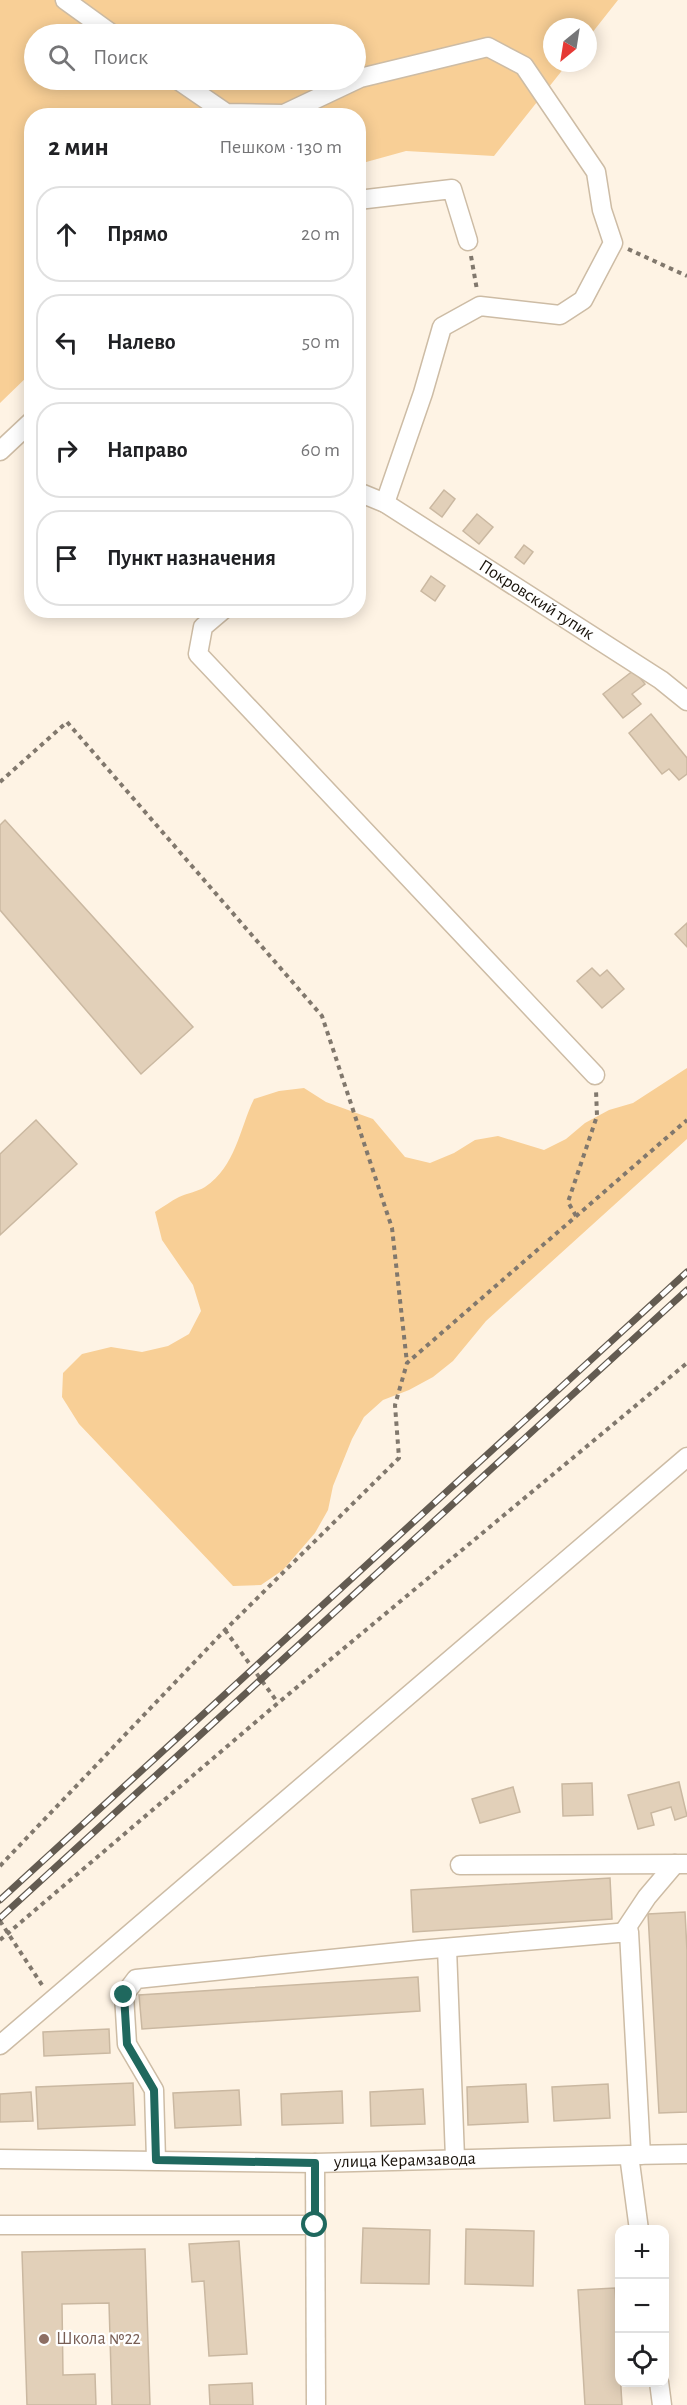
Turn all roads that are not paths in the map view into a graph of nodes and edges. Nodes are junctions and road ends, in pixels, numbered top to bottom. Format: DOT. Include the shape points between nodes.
graph roads {
  1 [pos="64,0"];
  2 [pos="98,24"];
  3 [pos="366,77"];
  4 [pos="193,90"];
  5 [pos="335,90"];
  6 [pos="219,108"];
  7 [pos="297,108"];
  8 [pos="366,199"];
  9 [pos="468,241"];
  10 [pos="24,428"];
  11 [pos="0,451"];
  12 [pos="366,495"];
  13 [pos="385,503"];
  14 [pos="214,618"];
  15 [pos="687,701"];
  16 [pos="595,1075"];
  17 [pos="687,1457"];
  18 [pos="681,1864"];
  19 [pos="460,1865"];
  20 [pos="623,1933"];
  21 [pos="447,1948"];
  22 [pos="0,2045"];
  23 [pos="687,2154"];
  24 [pos="635,2155"];
  25 [pos="455,2158"];
  26 [pos="0,2159"];
  27 [pos="156,2160"];
  28 [pos="315,2163"];
  29 [pos="0,2225"];
  30 [pos="315,2225"];
  31 [pos="639,2225"];
  32 [pos="660,2387"];
  33 [pos="316,2405"];
  34 [pos="662,2405"];
  1 -- 2 [label="street"];
  3 -- 13 [label="street" via="488,47 524,66 596,172 602,210 613,243 584,300 560,315 480,306 442,327"];
  4 -- 6 [label="street"];
  5 -- 7 [label="street"];
  8 -- 9 [label="street" via="452,189"];
  10 -- 11 [label="street"];
  12 -- 13 [label="street"];
  13 -- 15 [label="street, Покровский тупик" via="661,680"];
  14 -- 16 [label="street" via="203,627 198,654"];
  17 -- 22 [label="street"];
  18 -- 19 [label="street"];
  18 -- 20 [label="street" via="647,1897"];
  20 -- 21 [label="street"];
  20 -- 24 [label="street" via="629,1932"];
  21 -- 25 [label="street"];
  21 -- 27 [label="street" via="136,1979 124,1995 127,2044 154,2090"];
  23 -- 24 [label="street, улица Керамзавода"];
  24 -- 25 [label="street, улица Керамзавода"];
  24 -- 31 [label="street"];
  25 -- 28 [label="street, улица Керамзавода"];
  26 -- 27 [label="street, улица Керамзавода"];
  27 -- 28 [label="street, улица Керамзавода"];
  28 -- 30 [label="street"];
  29 -- 30 [label="street"];
  30 -- 33 [label="street"];
  32 -- 34 [label="street"];
}
